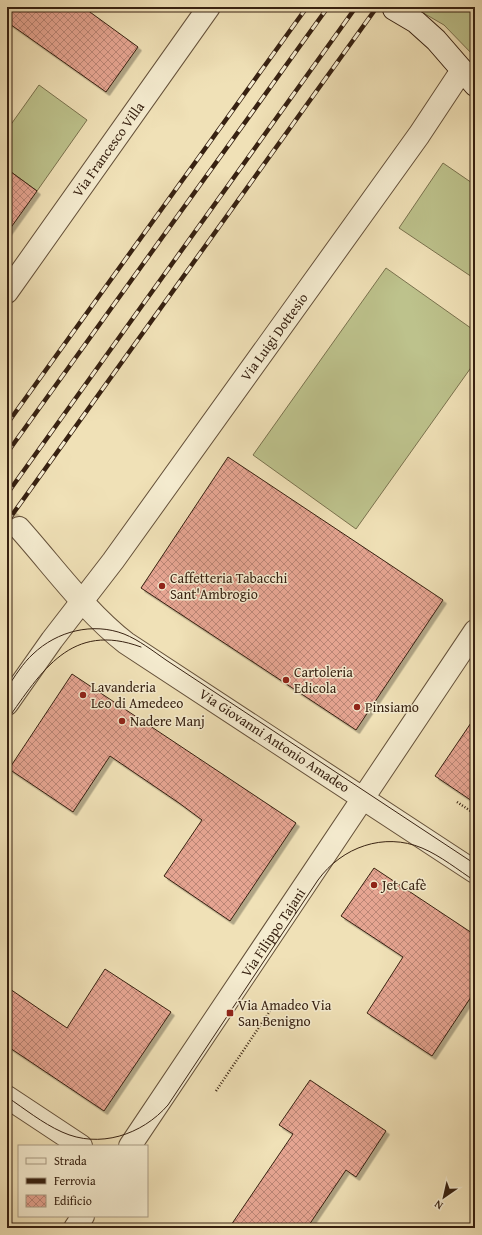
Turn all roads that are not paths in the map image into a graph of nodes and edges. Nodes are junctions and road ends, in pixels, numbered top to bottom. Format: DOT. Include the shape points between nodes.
graph roads {
  1 [pos="209,7"];
  2 [pos="394,9"];
  3 [pos="468,78"];
  4 [pos="7,292"];
  5 [pos="19,528"];
  6 [pos="82,601"];
  7 [pos="475,630"];
  8 [pos="7,704"];
  9 [pos="363,800"];
  10 [pos="475,872"];
  11 [pos="7,1097"];
  12 [pos="79,1145"];
  13 [pos="131,1145"];
  14 [pos="82,1217"];
  15 [pos="75,1228"];
  1 -- 4 [label="street, Via Francesco Villa"];
  2 -- 3 [label="street" via="416,22 436,40"];
  3 -- 6 [label="street, Via Luigi Dottesio" via="415,142"];
  5 -- 6 [label="street, Via Giovanni Antonio Amadeo"];
  6 -- 8 [label="street, Via Luigi Dottesio"];
  6 -- 9 [label="street, Via Giovanni Antonio Amadeo" via="110,630 126,642"];
  7 -- 9 [label="street, Via Filippo Tajani"];
  9 -- 10 [label="street, Via Giovanni Antonio Amadeo"];
  9 -- 13 [label="street, Via Filippo Tajani"];
  11 -- 12 [label="street"];
  14 -- 15 [label="street"];
}
